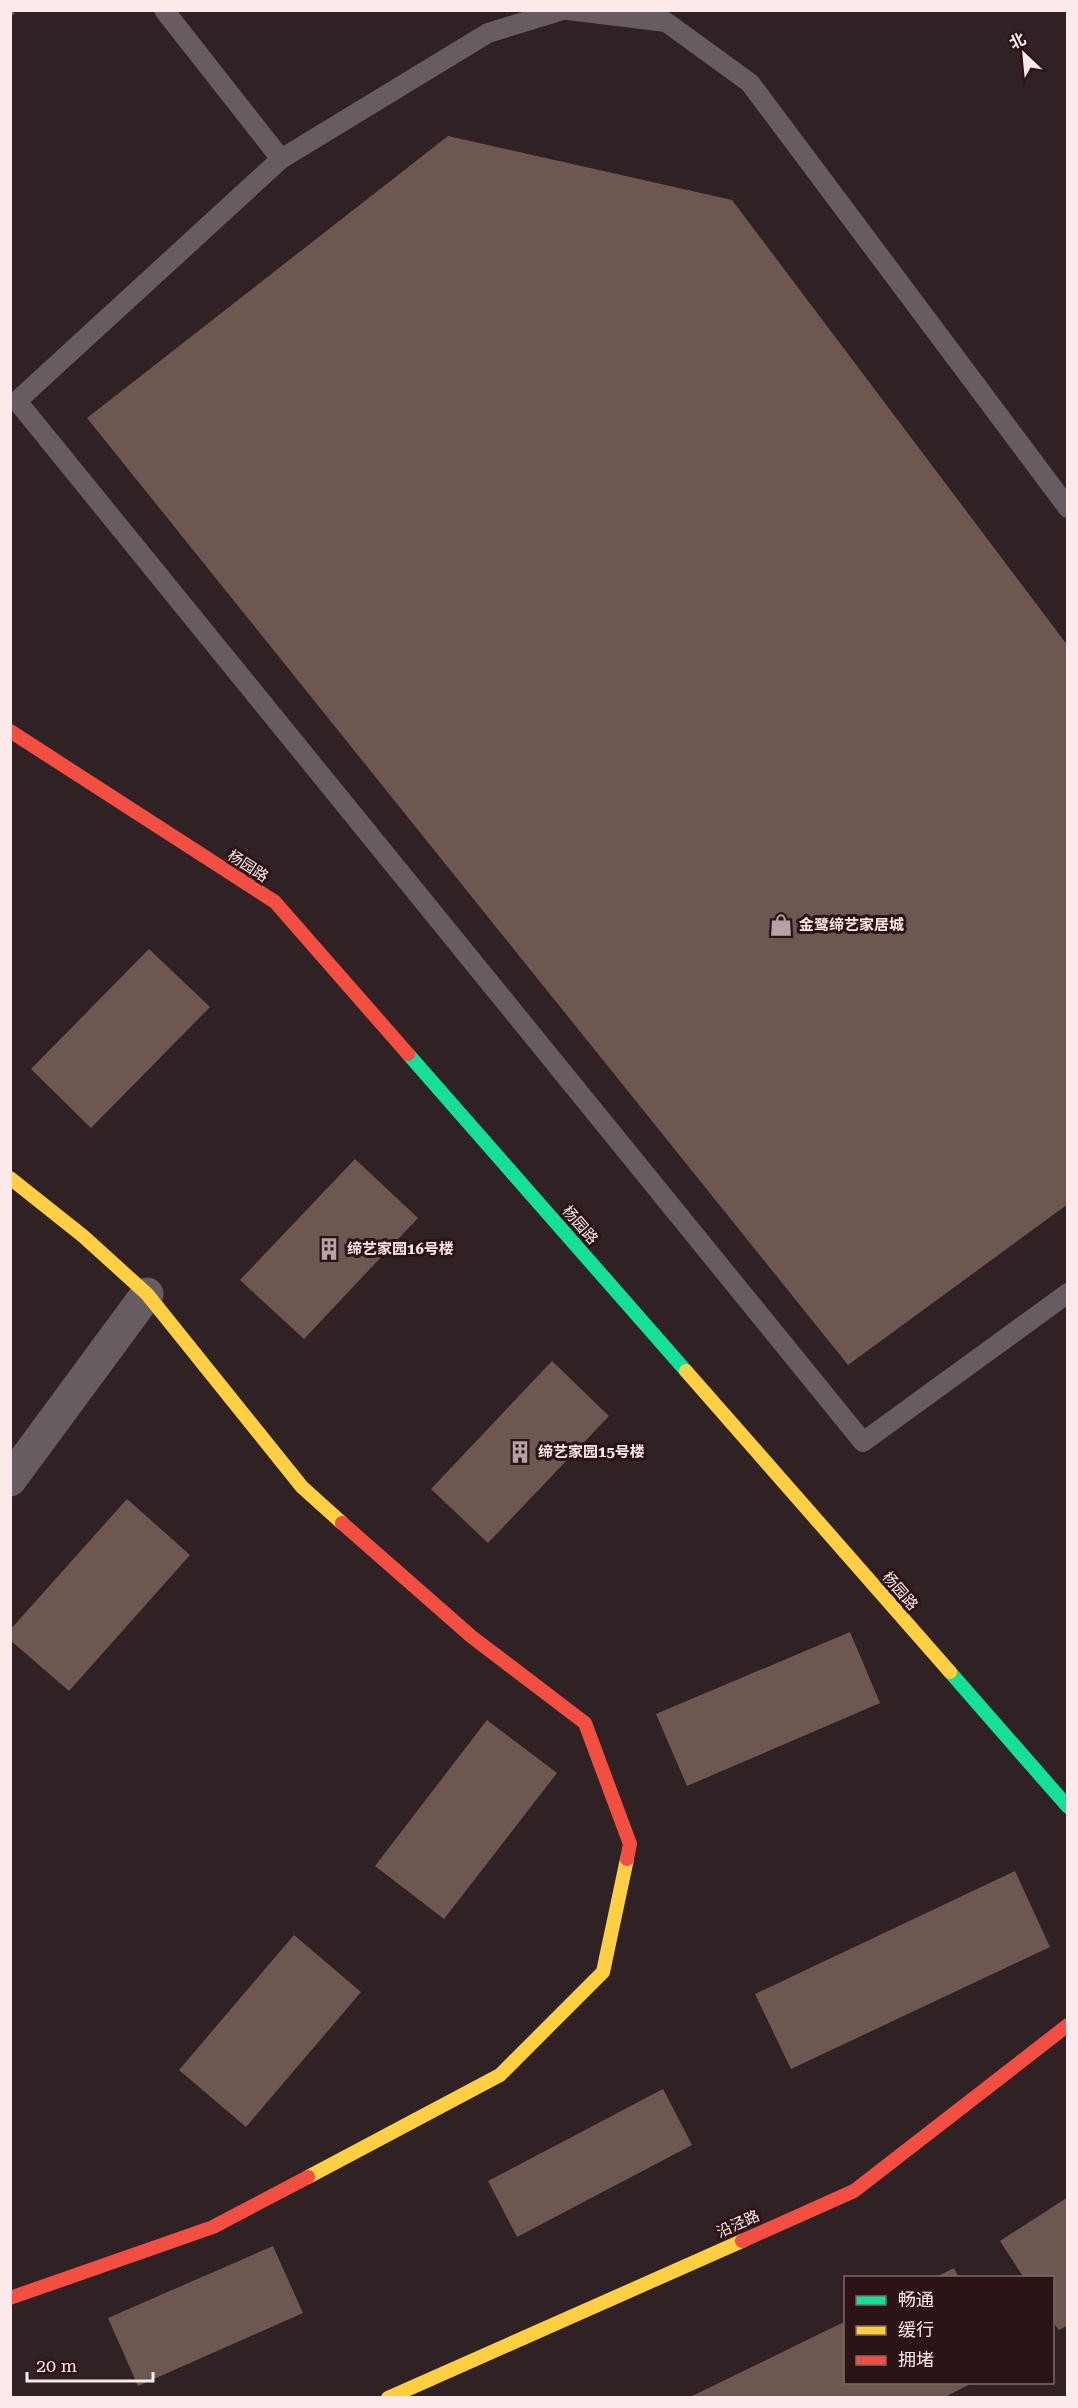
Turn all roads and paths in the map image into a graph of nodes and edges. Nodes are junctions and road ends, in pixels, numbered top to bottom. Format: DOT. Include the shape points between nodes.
graph roads {
  1 [pos="16,10"];
  2 [pos="164,10"];
  3 [pos="563,10"];
  4 [pos="568,10"];
  5 [pos="10,15"];
  6 [pos="281,159"];
  7 [pos="1068,508"];
  8 [pos="10,731"];
  9 [pos="10,1178"];
  10 [pos="1068,1293"];
  11 [pos="147,1294"];
  12 [pos="10,1480"];
  13 [pos="1068,1807"];
  14 [pos="1068,2025"];
  15 [pos="10,2298"];
  16 [pos="388,2397"];
  1 -- 5 [label="path"];
  2 -- 6 [label="lane"];
  3 -- 6 [label="lane" via="488,33"];
  4 -- 7 [label="lane" via="666,22 750,83"];
  6 -- 10 [label="lane" via="17,401 863,1442"];
  8 -- 13 [label="street, 杨园路" via="274,902"];
  9 -- 11 [label="street"];
  11 -- 12 [label="street"];
  11 -- 15 [label="street" via="302,1487 472,1637 585,1723 630,1844 603,1972 500,2075 213,2227"];
  14 -- 16 [label="street, 沿泾路" via="854,2191"];
}
